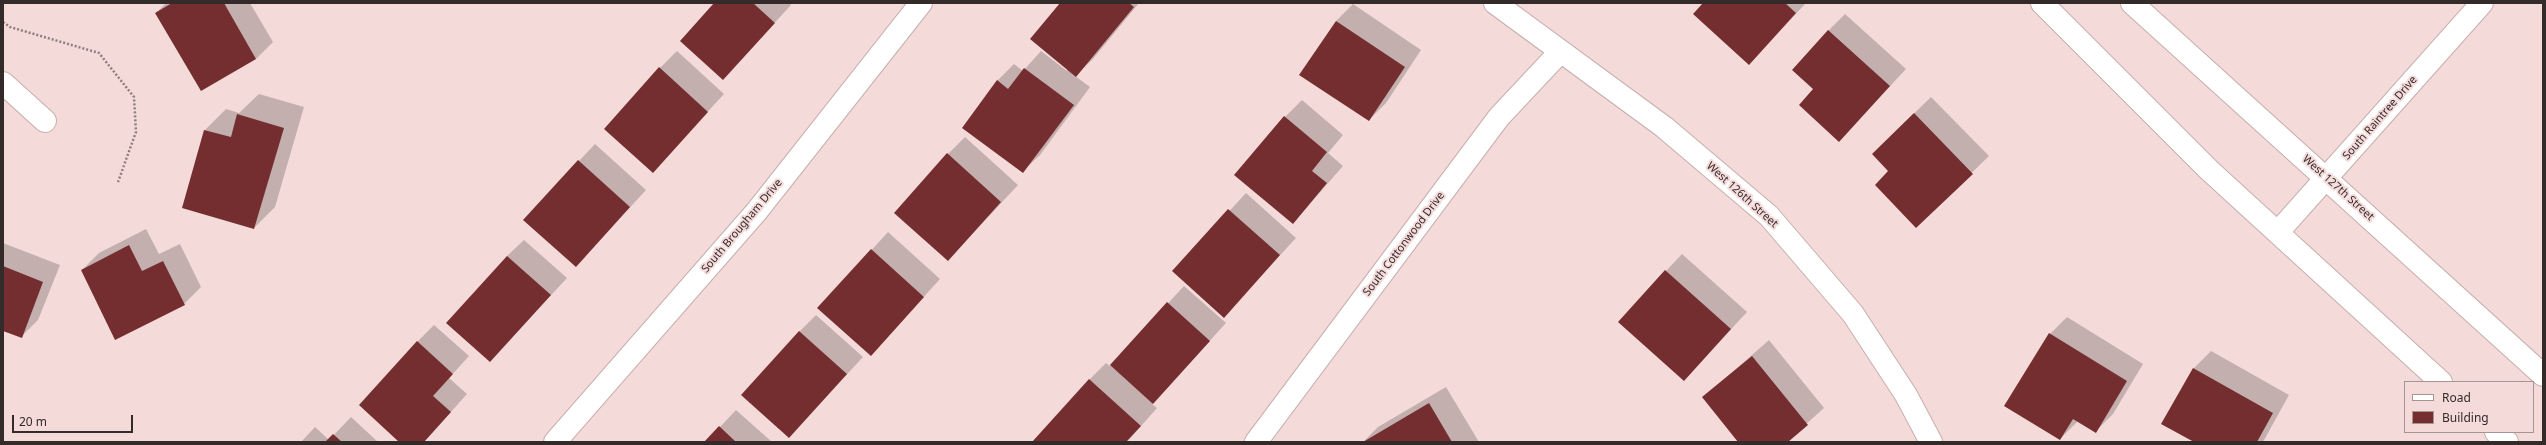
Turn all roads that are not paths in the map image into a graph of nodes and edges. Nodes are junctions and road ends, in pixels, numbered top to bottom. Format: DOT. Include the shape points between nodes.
graph roads {
  1 [pos="920,3"];
  2 [pos="1494,3"];
  3 [pos="2042,3"];
  4 [pos="2132,3"];
  5 [pos="2482,3"];
  6 [pos="1560,52"];
  7 [pos="3,83"];
  8 [pos="45,121"];
  9 [pos="2327,178"];
  10 [pos="2278,232"];
  11 [pos="2543,375"];
  12 [pos="2440,381"];
  13 [pos="2497,433"];
  14 [pos="555,442"];
  15 [pos="1256,442"];
  16 [pos="1931,442"];
  17 [pos="2507,442"];
  1 -- 14 [label="street, South Brougham Drive" via="756,211"];
  2 -- 6 [label="street, West 126th Street"];
  3 -- 10 [label="street" via="2209,170"];
  4 -- 9 [label="street, West 127th Street"];
  5 -- 9 [label="street, South Raintree Drive"];
  6 -- 15 [label="street, South Cottonwood Drive" via="1499,117"];
  6 -- 16 [label="street, West 126th Street" via="1664,127 1769,216 1853,314 1906,395"];
  7 -- 8 [label="street"];
  9 -- 10 [label="street, South Raintree Drive"];
  9 -- 11 [label="street, West 127th Street"];
  10 -- 12 [label="street"];
  13 -- 17 [label="street"];
}
